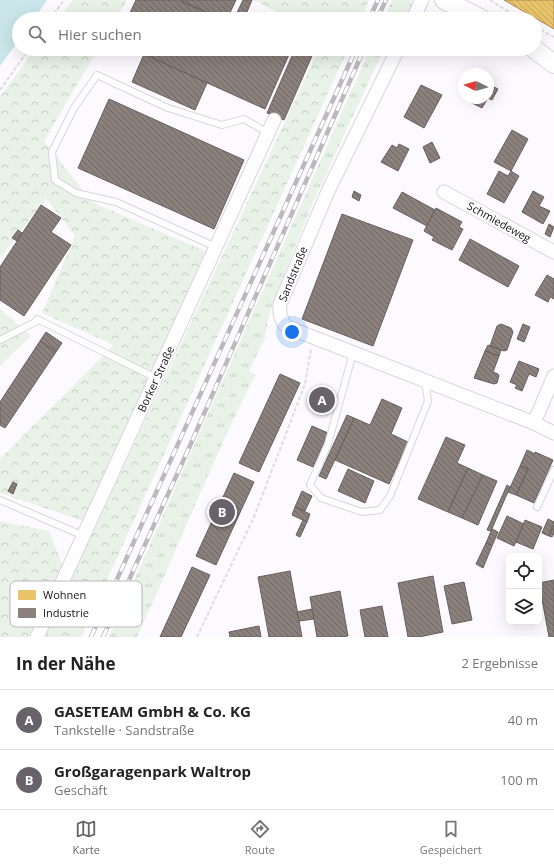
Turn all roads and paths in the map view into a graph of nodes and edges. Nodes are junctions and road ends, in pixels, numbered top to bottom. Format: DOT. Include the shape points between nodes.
graph roads {
  1 [pos="64,0"];
  2 [pos="422,0"];
  3 [pos="444,0"];
  4 [pos="490,0"];
  5 [pos="55,12"];
  6 [pos="416,12"];
  7 [pos="468,12"];
  8 [pos="509,12"];
  9 [pos="542,31"];
  10 [pos="554,37"];
  11 [pos="542,55"];
  12 [pos="24,56"];
  13 [pos="395,56"];
  14 [pos="554,64"];
  15 [pos="0,90"];
  16 [pos="274,120"];
  17 [pos="268,133"];
  18 [pos="444,192"];
  19 [pos="216,247"];
  20 [pos="554,252"];
  21 [pos="314,337"];
  22 [pos="0,340"];
  23 [pos="353,353"];
  24 [pos="554,376"];
  25 [pos="156,378"];
  26 [pos="424,380"];
  27 [pos="534,423"];
  28 [pos="554,433"];
  29 [pos="554,470"];
  30 [pos="0,500"];
  31 [pos="537,507"];
  32 [pos="84,536"];
  33 [pos="63,581"];
  34 [pos="42,627"];
  35 [pos="37,637"];
  36 [pos="197,637"];
  1 -- 5 [label="path"];
  2 -- 6 [label="street"];
  3 -- 7 [label="main road"];
  4 -- 8 [label="path"];
  9 -- 10 [label="path"];
  11 -- 14 [label="main road"];
  12 -- 15 [label="path"];
  13 -- 21 [label="street, Sandstraße" via="329,189 280,304 280,313 287,326"];
  16 -- 17 [label="street, Borker Straße"];
  17 -- 19 [label="street, Borker Straße"];
  17 -- 19 [label="lane" via="244,119 222,125 168,108 97,75 74,108 52,152 55,180 76,193 116,202"];
  18 -- 20 [label="street, Schmiedeweg"];
  19 -- 25 [label="street, Borker Straße"];
  21 -- 23 [label="street, Sandstraße"];
  21 -- 36 [label="path" via="304,384 254,517"];
  22 -- 25 [label="lane" via="38,319"];
  23 -- 26 [label="street, Sandstraße"];
  23 -- 26 [label="lane" via="328,444 310,485 322,498 362,512 380,510 390,496 428,401"];
  24 -- 27 [label="street"];
  25 -- 32 [label="street, Borker Straße"];
  26 -- 27 [label="street, Sandstraße"];
  27 -- 28 [label="street, Sandstraße"];
  29 -- 31 [label="lane"];
  30 -- 32 [label="lane"];
  32 -- 33 [label="street, Borker Straße"];
  34 -- 35 [label="street, Borker Straße"];
}
